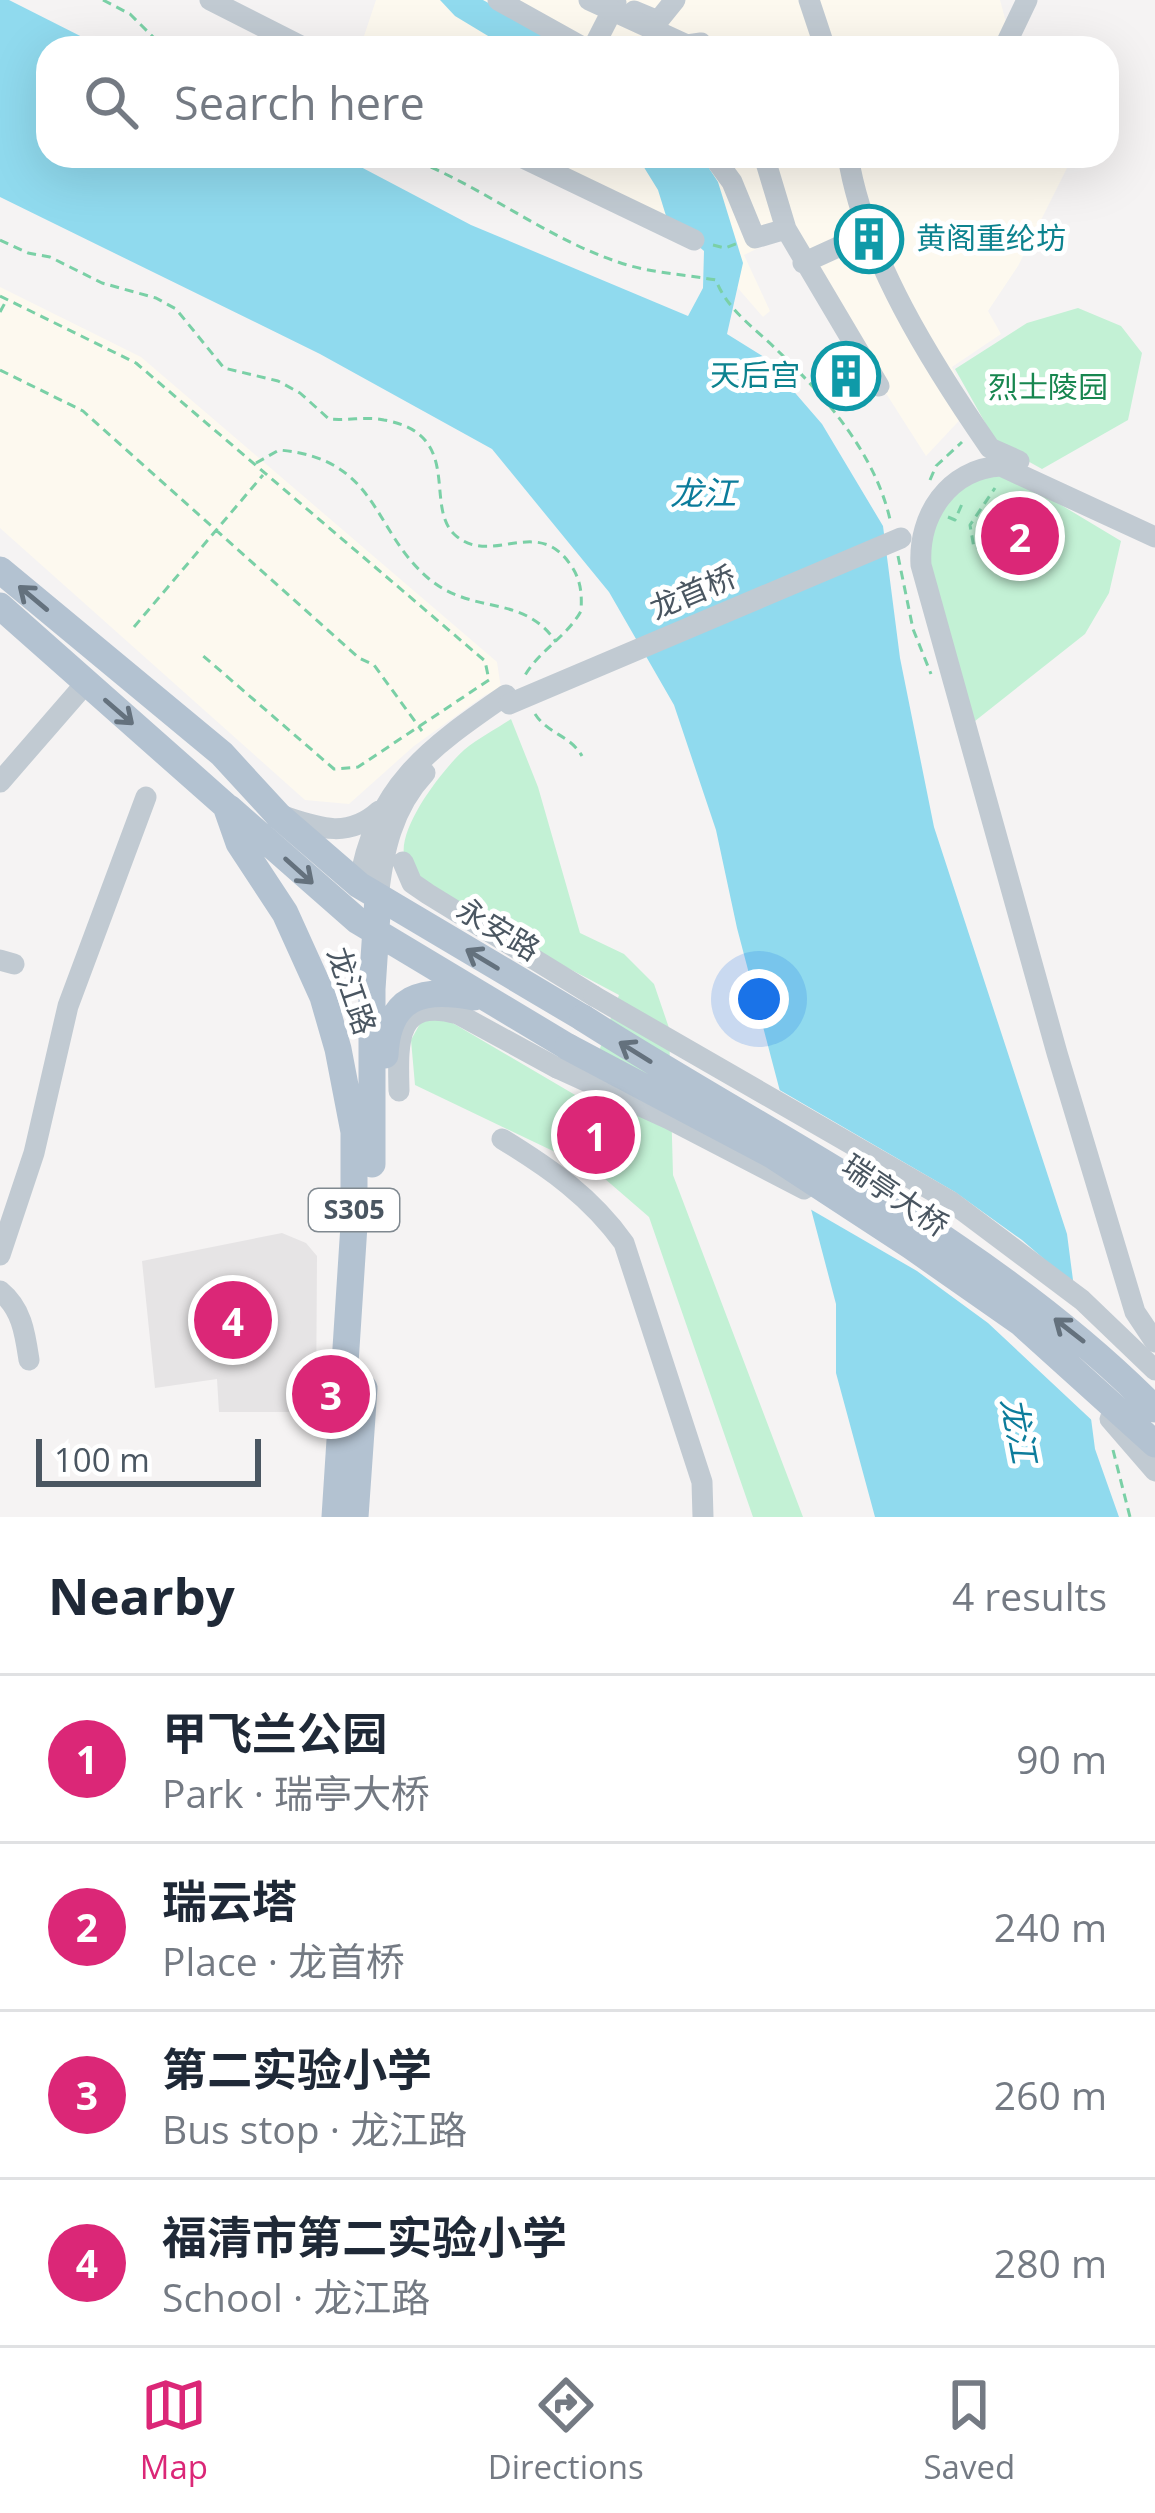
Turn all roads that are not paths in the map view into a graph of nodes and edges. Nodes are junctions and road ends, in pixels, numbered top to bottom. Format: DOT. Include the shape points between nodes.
graph roads {
  1 [pos="210,0"];
  2 [pos="498,0"];
  3 [pos="675,0"];
  4 [pos="809,0"];
  5 [pos="1027,0"];
  6 [pos="603,2"];
  7 [pos="281,36"];
  8 [pos="562,36"];
  9 [pos="596,36"];
  10 [pos="670,36"];
  11 [pos="817,36"];
  12 [pos="1010,36"];
  13 [pos="543,168"];
  14 [pos="722,168"];
  15 [pos="768,168"];
  16 [pos="849,168"];
  17 [pos="786,229"];
  18 [pos="856,234"];
  19 [pos="694,240"];
  20 [pos="803,263"];
  21 [pos="879,386"];
  22 [pos="924,524"];
  23 [pos="1155,524"];
  24 [pos="1155,537"];
  25 [pos="0,570"];
  26 [pos="0,606"];
  27 [pos="86,682"];
  28 [pos="513,694"];
  29 [pos="0,782"];
  30 [pos="146,797"];
  31 [pos="226,806"];
  32 [pos="384,807"];
  33 [pos="278,814"];
  34 [pos="403,862"];
  35 [pos="369,892"];
  36 [pos="367,926"];
  37 [pos="490,1000"];
  38 [pos="589,1007"];
  39 [pos="562,1058"];
  40 [pos="386,1095"];
  41 [pos="354,1132"];
  42 [pos="502,1139"];
  43 [pos="0,1255"];
  44 [pos="0,1291"];
  45 [pos="1155,1342"];
  46 [pos="29,1360"];
  47 [pos="1155,1370"];
  48 [pos="1155,1409"];
  49 [pos="1155,1444"];
  50 [pos="1155,1471"];
  51 [pos="335,1517"];
  52 [pos="355,1517"];
  53 [pos="703,1517"];
  1 -- 7 [label="street"];
  2 -- 8 [label="street"];
  3 -- 6 [label="street" via="658,21"];
  4 -- 11 [label="street"];
  5 -- 12 [label="street"];
  6 -- 9 [label="street"];
  6 -- 10 [label="street, bridge"];
  13 -- 19 [label="street"];
  14 -- 17 [label="street" via="755,238"];
  15 -- 17 [label="street"];
  16 -- 18 [label="street"];
  17 -- 20 [label="street"];
  18 -- 20 [label="street"];
  18 -- 23 [label="street" via="990,448"];
  20 -- 21 [label="street"];
  22 -- 24 [label="street" via="944,490 1001,466"];
  22 -- 28 [label="street, 龙首桥, bridge"];
  22 -- 45 [label="street" via="921,565 1051,1031 1135,1312"];
  33 -- 25 [label="main road, one-way" via="223,754"];
  26 -- 27 [label="main road, 龙江路 / S305"];
  27 -- 29 [label="street"];
  27 -- 31 [label="main road, 龙江路 / S305, one-way"];
  28 -- 32 [label="street" via="435,745"];
  28 -- 35 [label="street" via="418,780"];
  30 -- 43 [label="street" via="68,1006"];
  31 -- 36 [label="main road, one-way"];
  31 -- 41 [label="main road, 龙江路 / S305" via="322,997"];
  32 -- 33 [label="street" via="356,828 338,830"];
  32 -- 35 [label="street" via="365,848"];
  33 -- 35 [label="main road, 永安路"];
  34 -- 38 [label="street" via="412,883"];
  35 -- 36 [label="main road"];
  38 -- 35 [label="main road, 永安路, one-way"];
  36 -- 37 [label="main road"];
  36 -- 40 [label="main road, 龙江路 / S305"];
  36 -- 41 [label="main road"];
  37 -- 39 [label="main road"];
  37 -- 40 [label="main road" via="444,991 407,1001 386,1039"];
  38 -- 47 [label="street, bridge" via="950,1201 1082,1300"];
  48 -- 38 [label="main road, 瑞亭大桥, one-way, bridge" via="1009,1282 712,1100"];
  39 -- 40 [label="street" via="458,1014 423,1012 402,1027"];
  39 -- 49 [label="main road, 瑞亭大桥, bridge" via="772,1155 1021,1323"];
  39 -- 50 [label="street, bridge" via="923,1259 1064,1372"];
  40 -- 52 [label="main road, 龙江路 / S305"];
  41 -- 51 [label="main road, 龙江路 / S305"];
  42 -- 53 [label="street" via="563,1176 624,1243 702,1482"];
  44 -- 46 [label="street" via="19,1315"];
}
